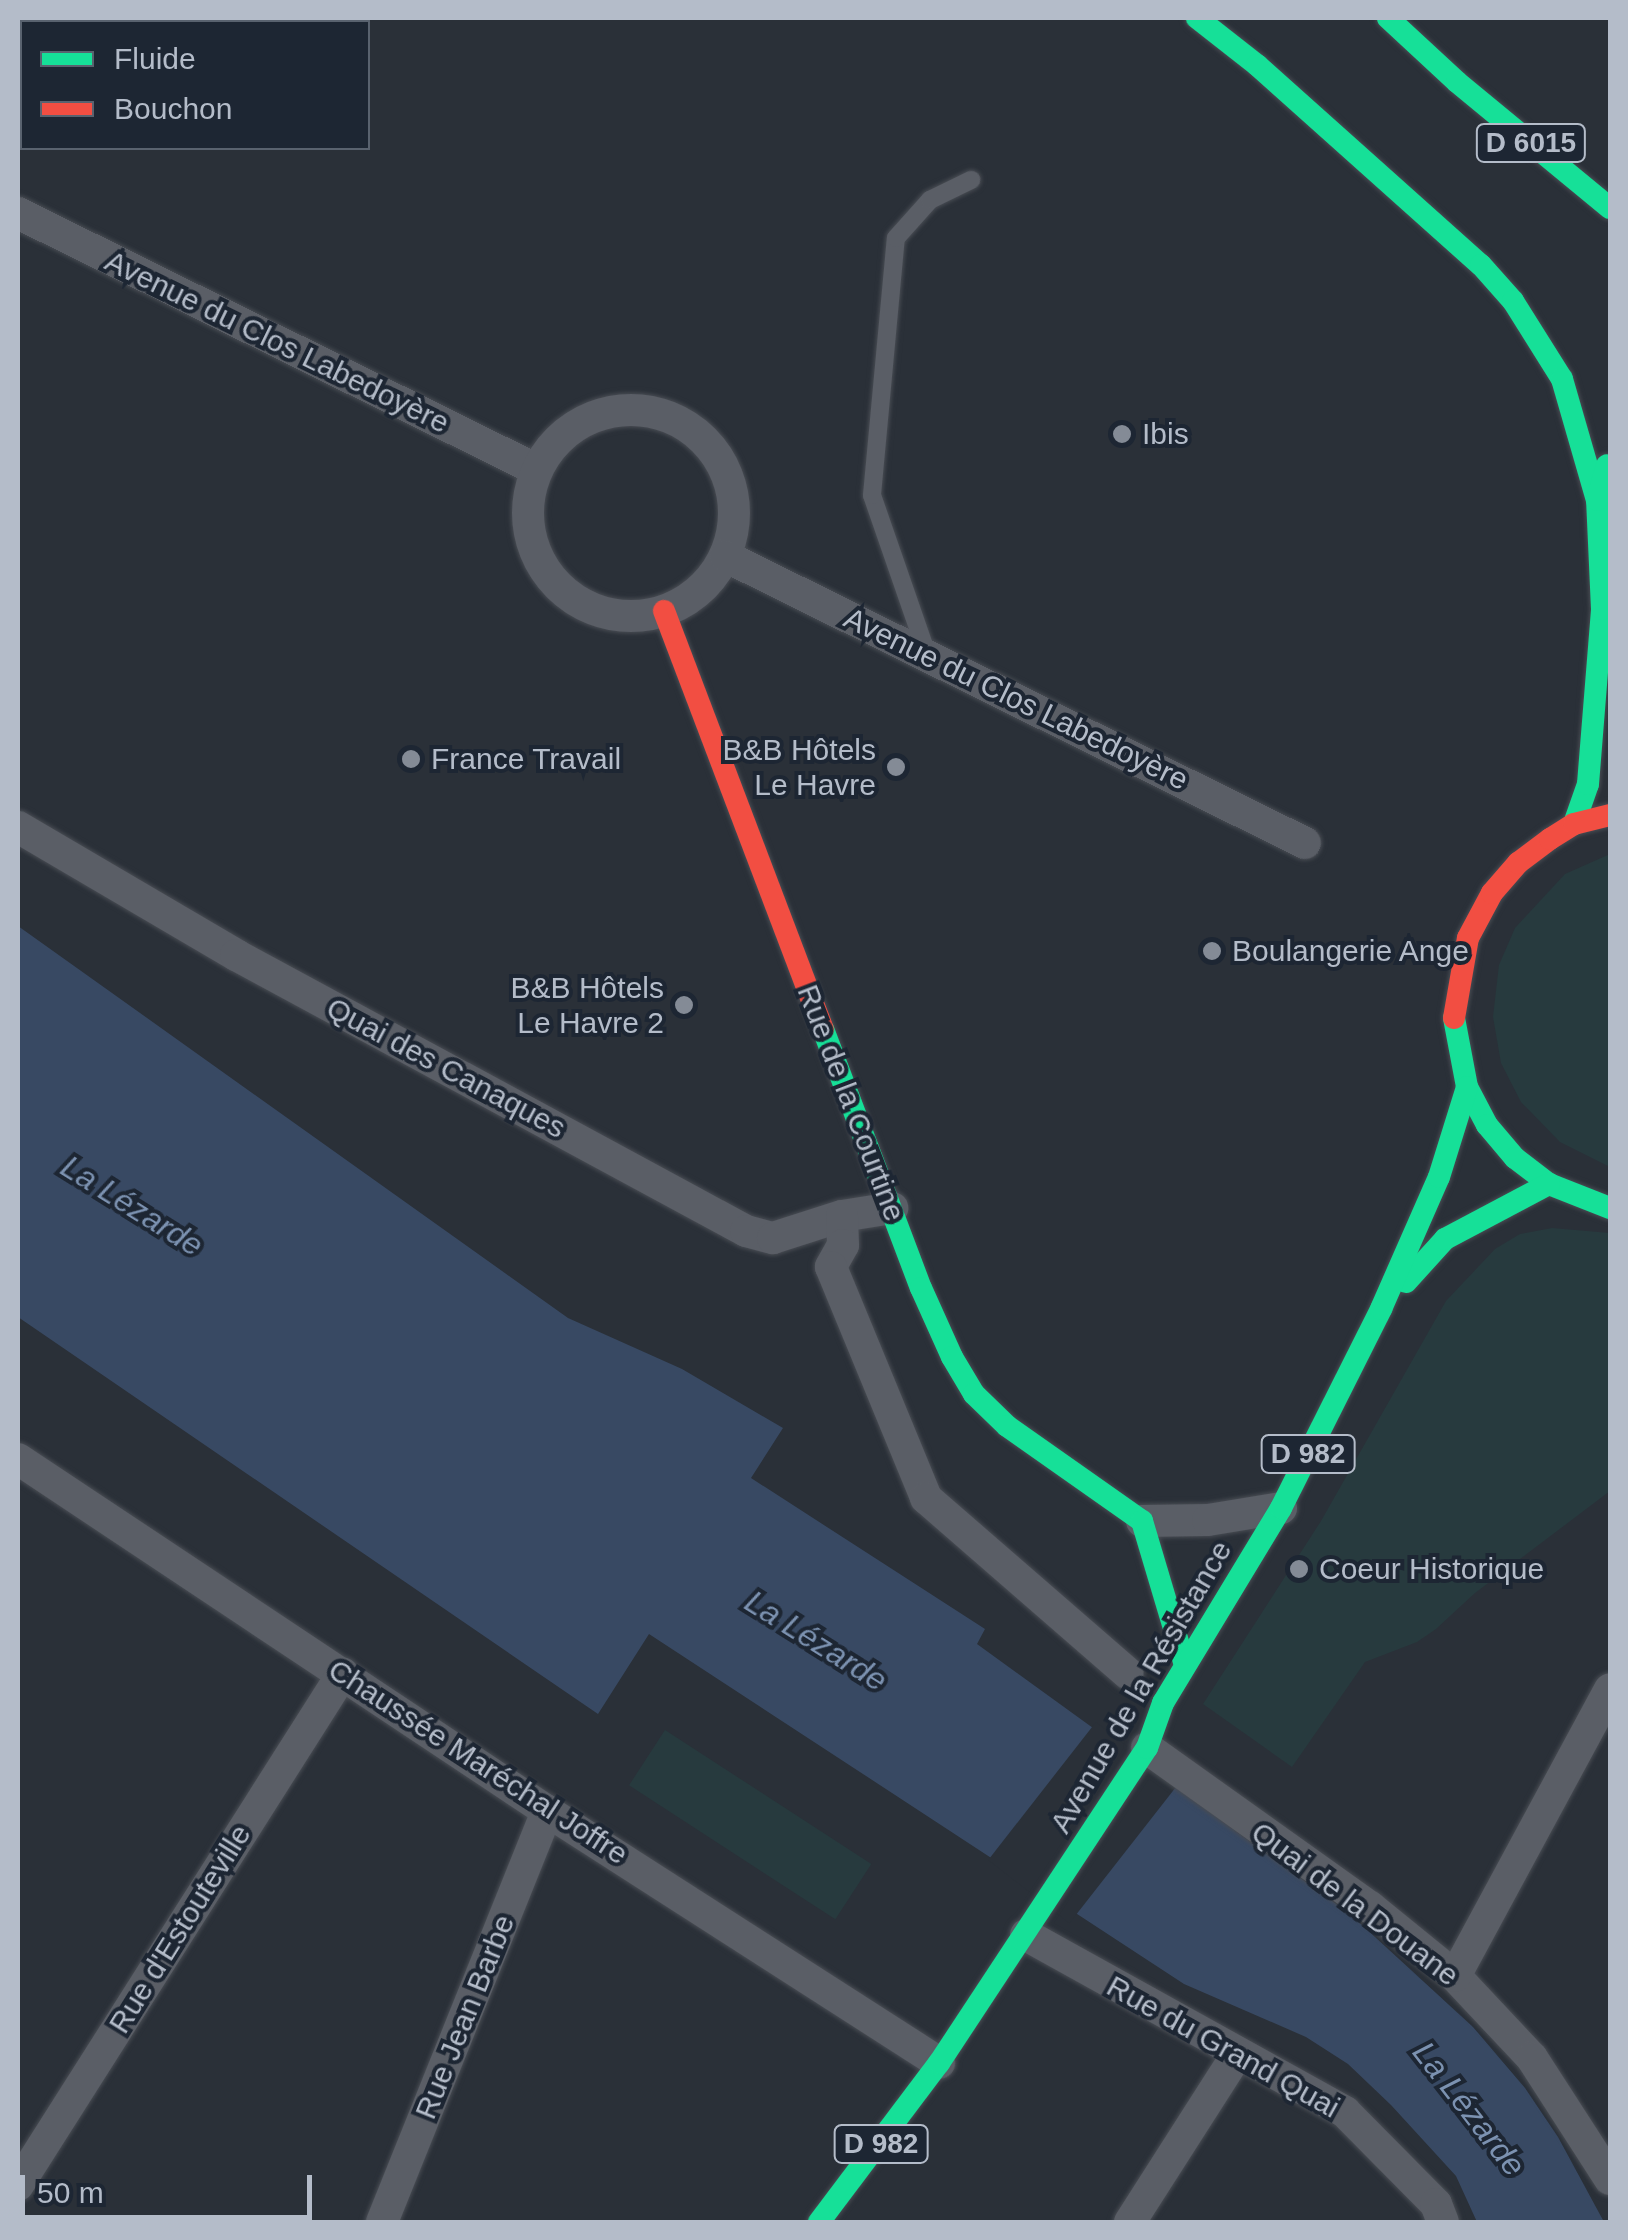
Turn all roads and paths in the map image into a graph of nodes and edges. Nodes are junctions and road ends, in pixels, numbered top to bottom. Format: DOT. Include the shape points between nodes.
graph roads {
  1 [pos="1197,18"];
  2 [pos="1388,18"];
  3 [pos="1360,27"];
  4 [pos="1457,82"];
  5 [pos="971,180"];
  6 [pos="1608,206"];
  7 [pos="18,213"];
  8 [pos="1610,455"];
  9 [pos="537,470"];
  10 [pos="1597,500"];
  11 [pos="725,556"];
  12 [pos="1610,580"];
  13 [pos="1602,609"];
  14 [pos="664,611"];
  15 [pos="927,655"];
  16 [pos="1610,815"];
  17 [pos="1574,824"];
  18 [pos="18,827"];
  19 [pos="1305,843"];
  20 [pos="1467,1087"];
  21 [pos="1549,1184"];
  22 [pos="892,1208"];
  23 [pos="1610,1208"];
  24 [pos="842,1216"];
  25 [pos="1381,1309"];
  26 [pos="18,1459"];
  27 [pos="1281,1508"];
  28 [pos="1142,1521"];
  29 [pos="1185,1665"];
  30 [pos="343,1673"];
  31 [pos="1127,1673"];
  32 [pos="1610,1688"];
  33 [pos="1148,1748"];
  34 [pos="547,1810"];
  35 [pos="1034,1922"];
  36 [pos="1456,1976"];
  37 [pos="1237,2054"];
  38 [pos="939,2064"];
  39 [pos="1610,2179"];
  40 [pos="18,2185"];
  41 [pos="382,2222"];
  42 [pos="819,2222"];
  43 [pos="1130,2222"];
  44 [pos="1443,2222"];
  1 -- 10 [label="main road" via="1481,265 1513,301 1562,379"];
  2 -- 4 [label="main road, D 6015"];
  3 -- 4 [label="main road"];
  4 -- 6 [label="main road, D 6015"];
  5 -- 15 [label="lane" via="930,200 896,238 872,494"];
  7 -- 9 [label="street, Avenue du Clos Labedoyère"];
  8 -- 10 [label="main road"];
  9 -- 11 [label="street" via="568,431 600,414 636,410 671,418 694,430 718,457 732,490 734,524"];
  9 -- 14 [label="street" via="528,515 534,550 552,580 579,602 614,615"];
  10 -- 13 [label="main road"];
  11 -- 14 [label="street" via="706,584"];
  11 -- 15 [label="street, Avenue du Clos Labedoyère"];
  12 -- 13 [label="main road"];
  13 -- 17 [label="main road" via="1588,784"];
  14 -- 22 [label="main road, Rue de la Courtine"];
  15 -- 19 [label="street, Avenue du Clos Labedoyère"];
  16 -- 17 [label="main road"];
  17 -- 20 [label="main road" via="1518,863 1472,927 1453,1007"];
  18 -- 24 [label="street, Quai des Canaques" via="236,954 746,1230 773,1238"];
  20 -- 21 [label="main road" via="1487,1125"];
  20 -- 25 [label="main road, Avenue de la Résistance / D 982" via="1439,1177"];
  21 -- 23 [label="main road"];
  21 -- 25 [label="main road, Avenue de la Résistance / D 982" via="1445,1239"];
  22 -- 24 [label="street, Quai des Canaques"];
  22 -- 28 [label="main road, Rue de la Courtine" via="936,1323 974,1394 1007,1426"];
  24 -- 31 [label="street" via="843,1245 831,1267 926,1498"];
  25 -- 27 [label="main road, Avenue de la Résistance / D 982"];
  26 -- 30 [label="street, Chaussée Maréchal Joffre"];
  27 -- 28 [label="street" via="1208,1520"];
  27 -- 29 [label="main road, Avenue de la Résistance / D 982"];
  28 -- 29 [label="main road"];
  29 -- 33 [label="main road, Avenue de la Résistance / D 982"];
  30 -- 34 [label="street, Chaussée Maréchal Joffre"];
  30 -- 40 [label="street, Rue d'Estouteville"];
  32 -- 36 [label="street"];
  33 -- 35 [label="main road, Avenue de la Résistance / D 982"];
  33 -- 36 [label="street, Quai de la Douane"];
  34 -- 38 [label="street, Chaussée Maréchal Joffre"];
  34 -- 41 [label="street, Rue Jean Barbe"];
  35 -- 37 [label="street, Rue du Grand Quai"];
  35 -- 38 [label="main road, Avenue de la Résistance / D 982"];
  36 -- 39 [label="street, Quai de la Douane" via="1532,2058"];
  37 -- 43 [label="street"];
  37 -- 44 [label="street, Rue du Grand Quai" via="1345,2112 1436,2204"];
  38 -- 42 [label="main road, Avenue de la Résistance / D 982"];
}
